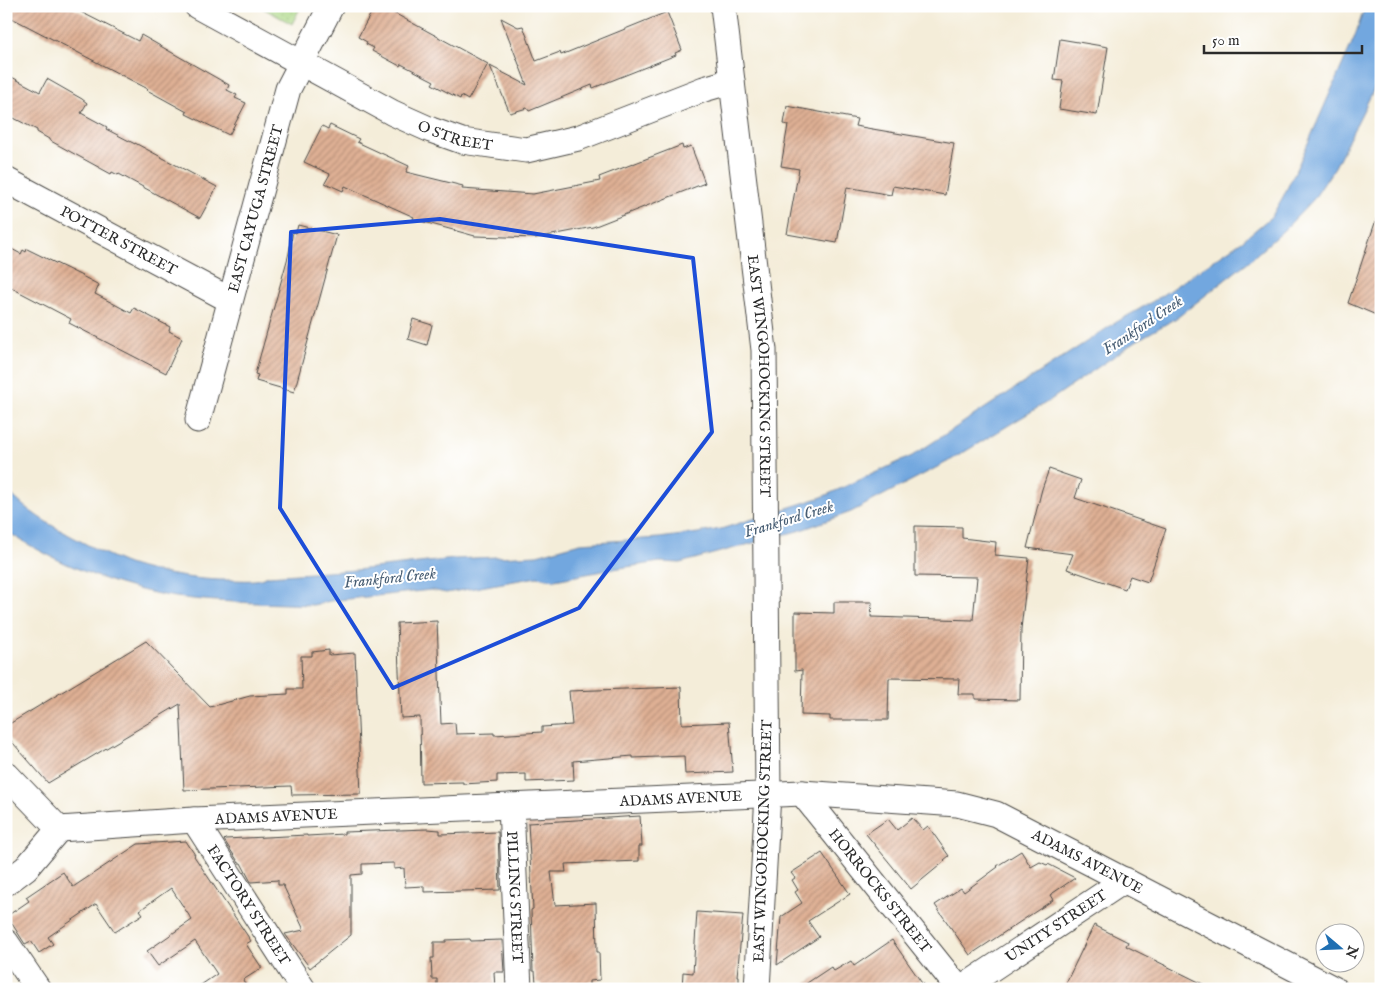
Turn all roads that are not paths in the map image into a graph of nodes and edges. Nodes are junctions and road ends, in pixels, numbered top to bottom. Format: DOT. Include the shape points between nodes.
graph roads {
  1 [pos="197,6"];
  2 [pos="331,6"];
  3 [pos="723,6"];
  4 [pos="300,63"];
  5 [pos="732,80"];
  6 [pos="6,180"];
  7 [pos="230,300"];
  8 [pos="198,420"];
  9 [pos="6,774"];
  10 [pos="802,793"];
  11 [pos="768,794"];
  12 [pos="511,806"];
  13 [pos="194,820"];
  14 [pos="59,829"];
  15 [pos="1125,880"];
  16 [pos="6,883"];
  17 [pos="6,942"];
  18 [pos="38,989"];
  19 [pos="303,989"];
  20 [pos="519,989"];
  21 [pos="757,989"];
  22 [pos="960,989"];
  23 [pos="1334,989"];
  1 -- 4 [label="street, O STREET"];
  2 -- 4 [label="street, EAST CAYUGA STREET"];
  3 -- 5 [label="street, EAST WINGOHOCKING STREET"];
  4 -- 5 [label="street, O STREET" via="393,113 462,142 526,150 578,138"];
  4 -- 7 [label="street, EAST CAYUGA STREET" via="288,89"];
  5 -- 11 [label="street, EAST WINGOHOCKING STREET" via="764,350"];
  6 -- 7 [label="street, POTTER STREET"];
  7 -- 8 [label="street, EAST CAYUGA STREET"];
  9 -- 14 [label="street"];
  10 -- 11 [label="street, ADAMS AVENUE"];
  10 -- 15 [label="street, ADAMS AVENUE" via="957,804 996,814"];
  10 -- 22 [label="street, HORROCKS STREET"];
  11 -- 12 [label="street, ADAMS AVENUE"];
  11 -- 21 [label="street, EAST WINGOHOCKING STREET"];
  12 -- 13 [label="street, ADAMS AVENUE"];
  12 -- 20 [label="street, PILLING STREET"];
  13 -- 14 [label="street, ADAMS AVENUE"];
  13 -- 19 [label="street, FACTORY STREET"];
  14 -- 16 [label="street" via="26,868"];
  15 -- 22 [label="street, UNITY STREET"];
  15 -- 23 [label="street, ADAMS AVENUE"];
  17 -- 18 [label="street"];
}
